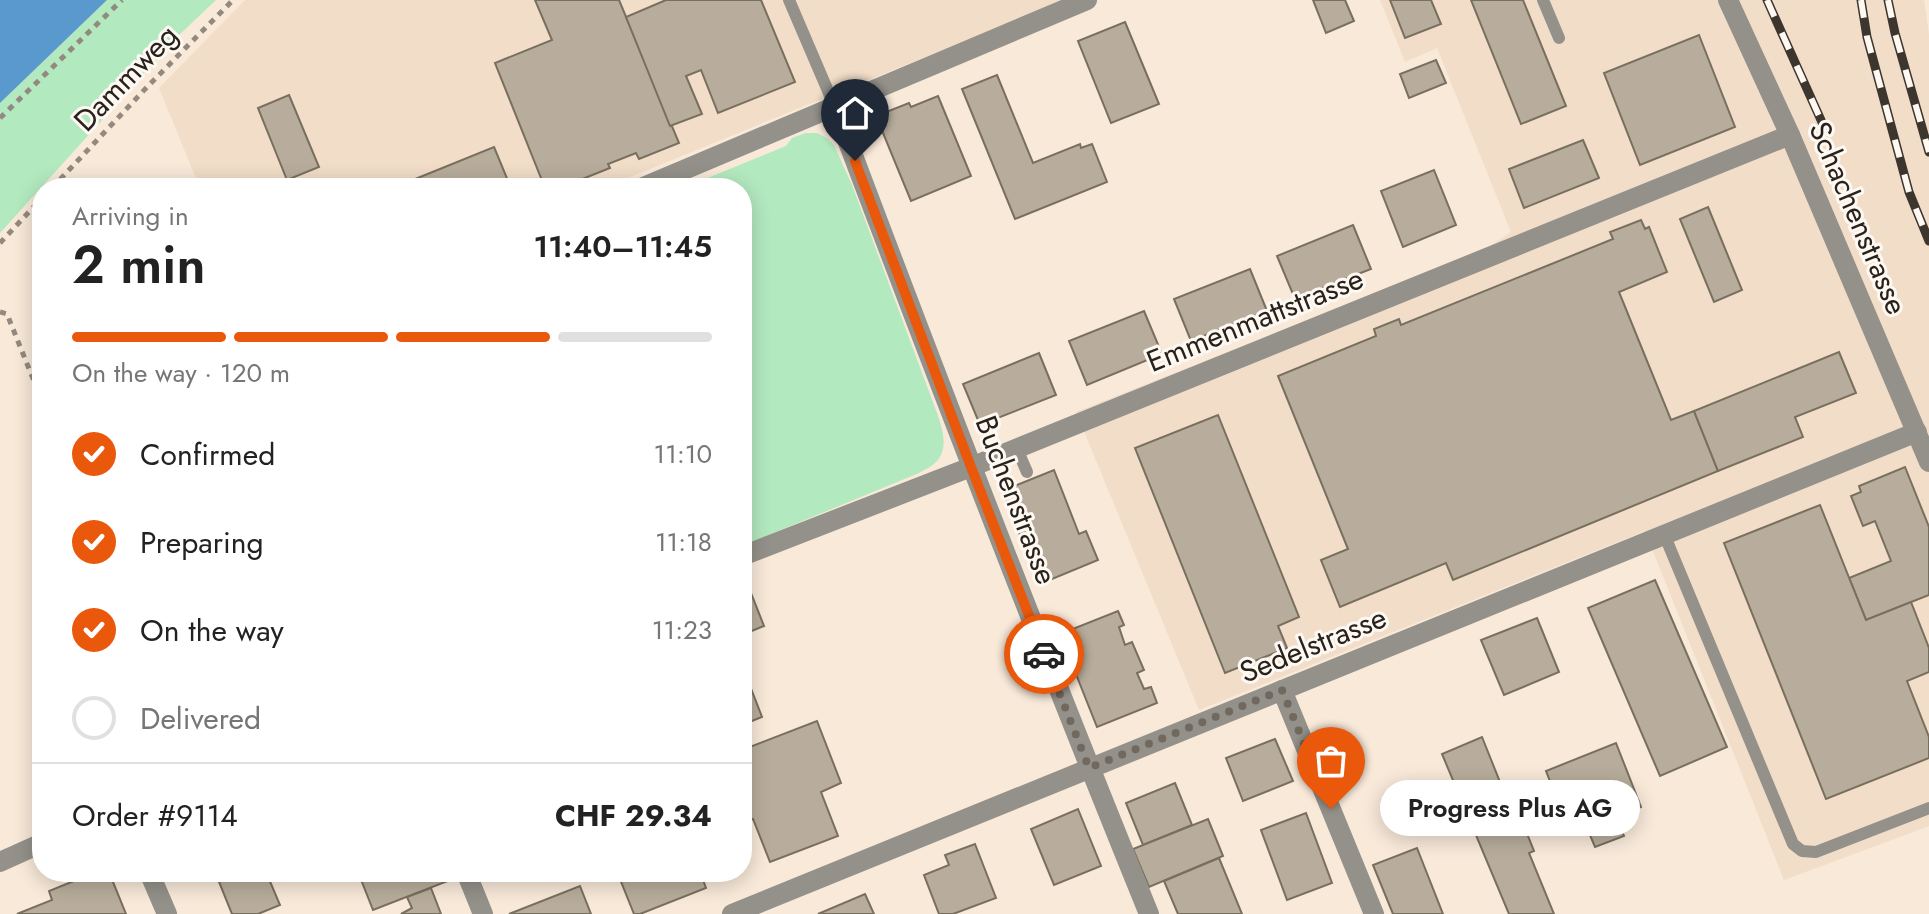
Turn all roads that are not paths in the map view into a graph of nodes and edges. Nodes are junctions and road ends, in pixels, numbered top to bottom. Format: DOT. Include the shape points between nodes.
graph roads {
  1 [pos="789,0"];
  2 [pos="1087,0"];
  3 [pos="1543,0"];
  4 [pos="1728,0"];
  5 [pos="1559,38"];
  6 [pos="834,105"];
  7 [pos="1790,135"];
  8 [pos="664,178"];
  9 [pos="1917,432"];
  10 [pos="1017,449"];
  11 [pos="1929,462"];
  12 [pos="971,467"];
  13 [pos="1027,472"];
  14 [pos="1664,534"];
  15 [pos="752,552"];
  16 [pos="1282,690"];
  17 [pos="1089,768"];
  18 [pos="1929,808"];
  19 [pos="32,848"];
  20 [pos="0,862"];
  21 [pos="153,882"];
  22 [pos="470,882"];
  23 [pos="768,907"];
  24 [pos="167,914"];
  25 [pos="483,914"];
  26 [pos="732,914"];
  27 [pos="1149,914"];
  28 [pos="1374,914"];
  1 -- 6 [label="lane"];
  2 -- 6 [label="street"];
  3 -- 5 [label="lane"];
  4 -- 7 [label="street, Schachenstrasse"];
  6 -- 8 [label="street"];
  6 -- 12 [label="street, Buchenstrasse"];
  7 -- 9 [label="street, Schachenstrasse"];
  7 -- 10 [label="street, Emmenmattstrasse"];
  9 -- 11 [label="street, Schachenstrasse"];
  9 -- 14 [label="street, Sedelstrasse"];
  10 -- 12 [label="street, Emmenmattstrasse"];
  10 -- 13 [label="lane"];
  12 -- 15 [label="street, Emmenmattstrasse"];
  12 -- 17 [label="street, Buchenstrasse"];
  14 -- 16 [label="street, Sedelstrasse"];
  14 -- 18 [label="lane" via="1793,844 1816,852"];
  16 -- 17 [label="street, Sedelstrasse"];
  16 -- 28 [label="street"];
  17 -- 23 [label="street, Sedelstrasse"];
  17 -- 27 [label="street, Buchenstrasse"];
  19 -- 20 [label="street"];
  21 -- 24 [label="street"];
  22 -- 25 [label="street"];
  23 -- 26 [label="street, Sedelstrasse"];
}
